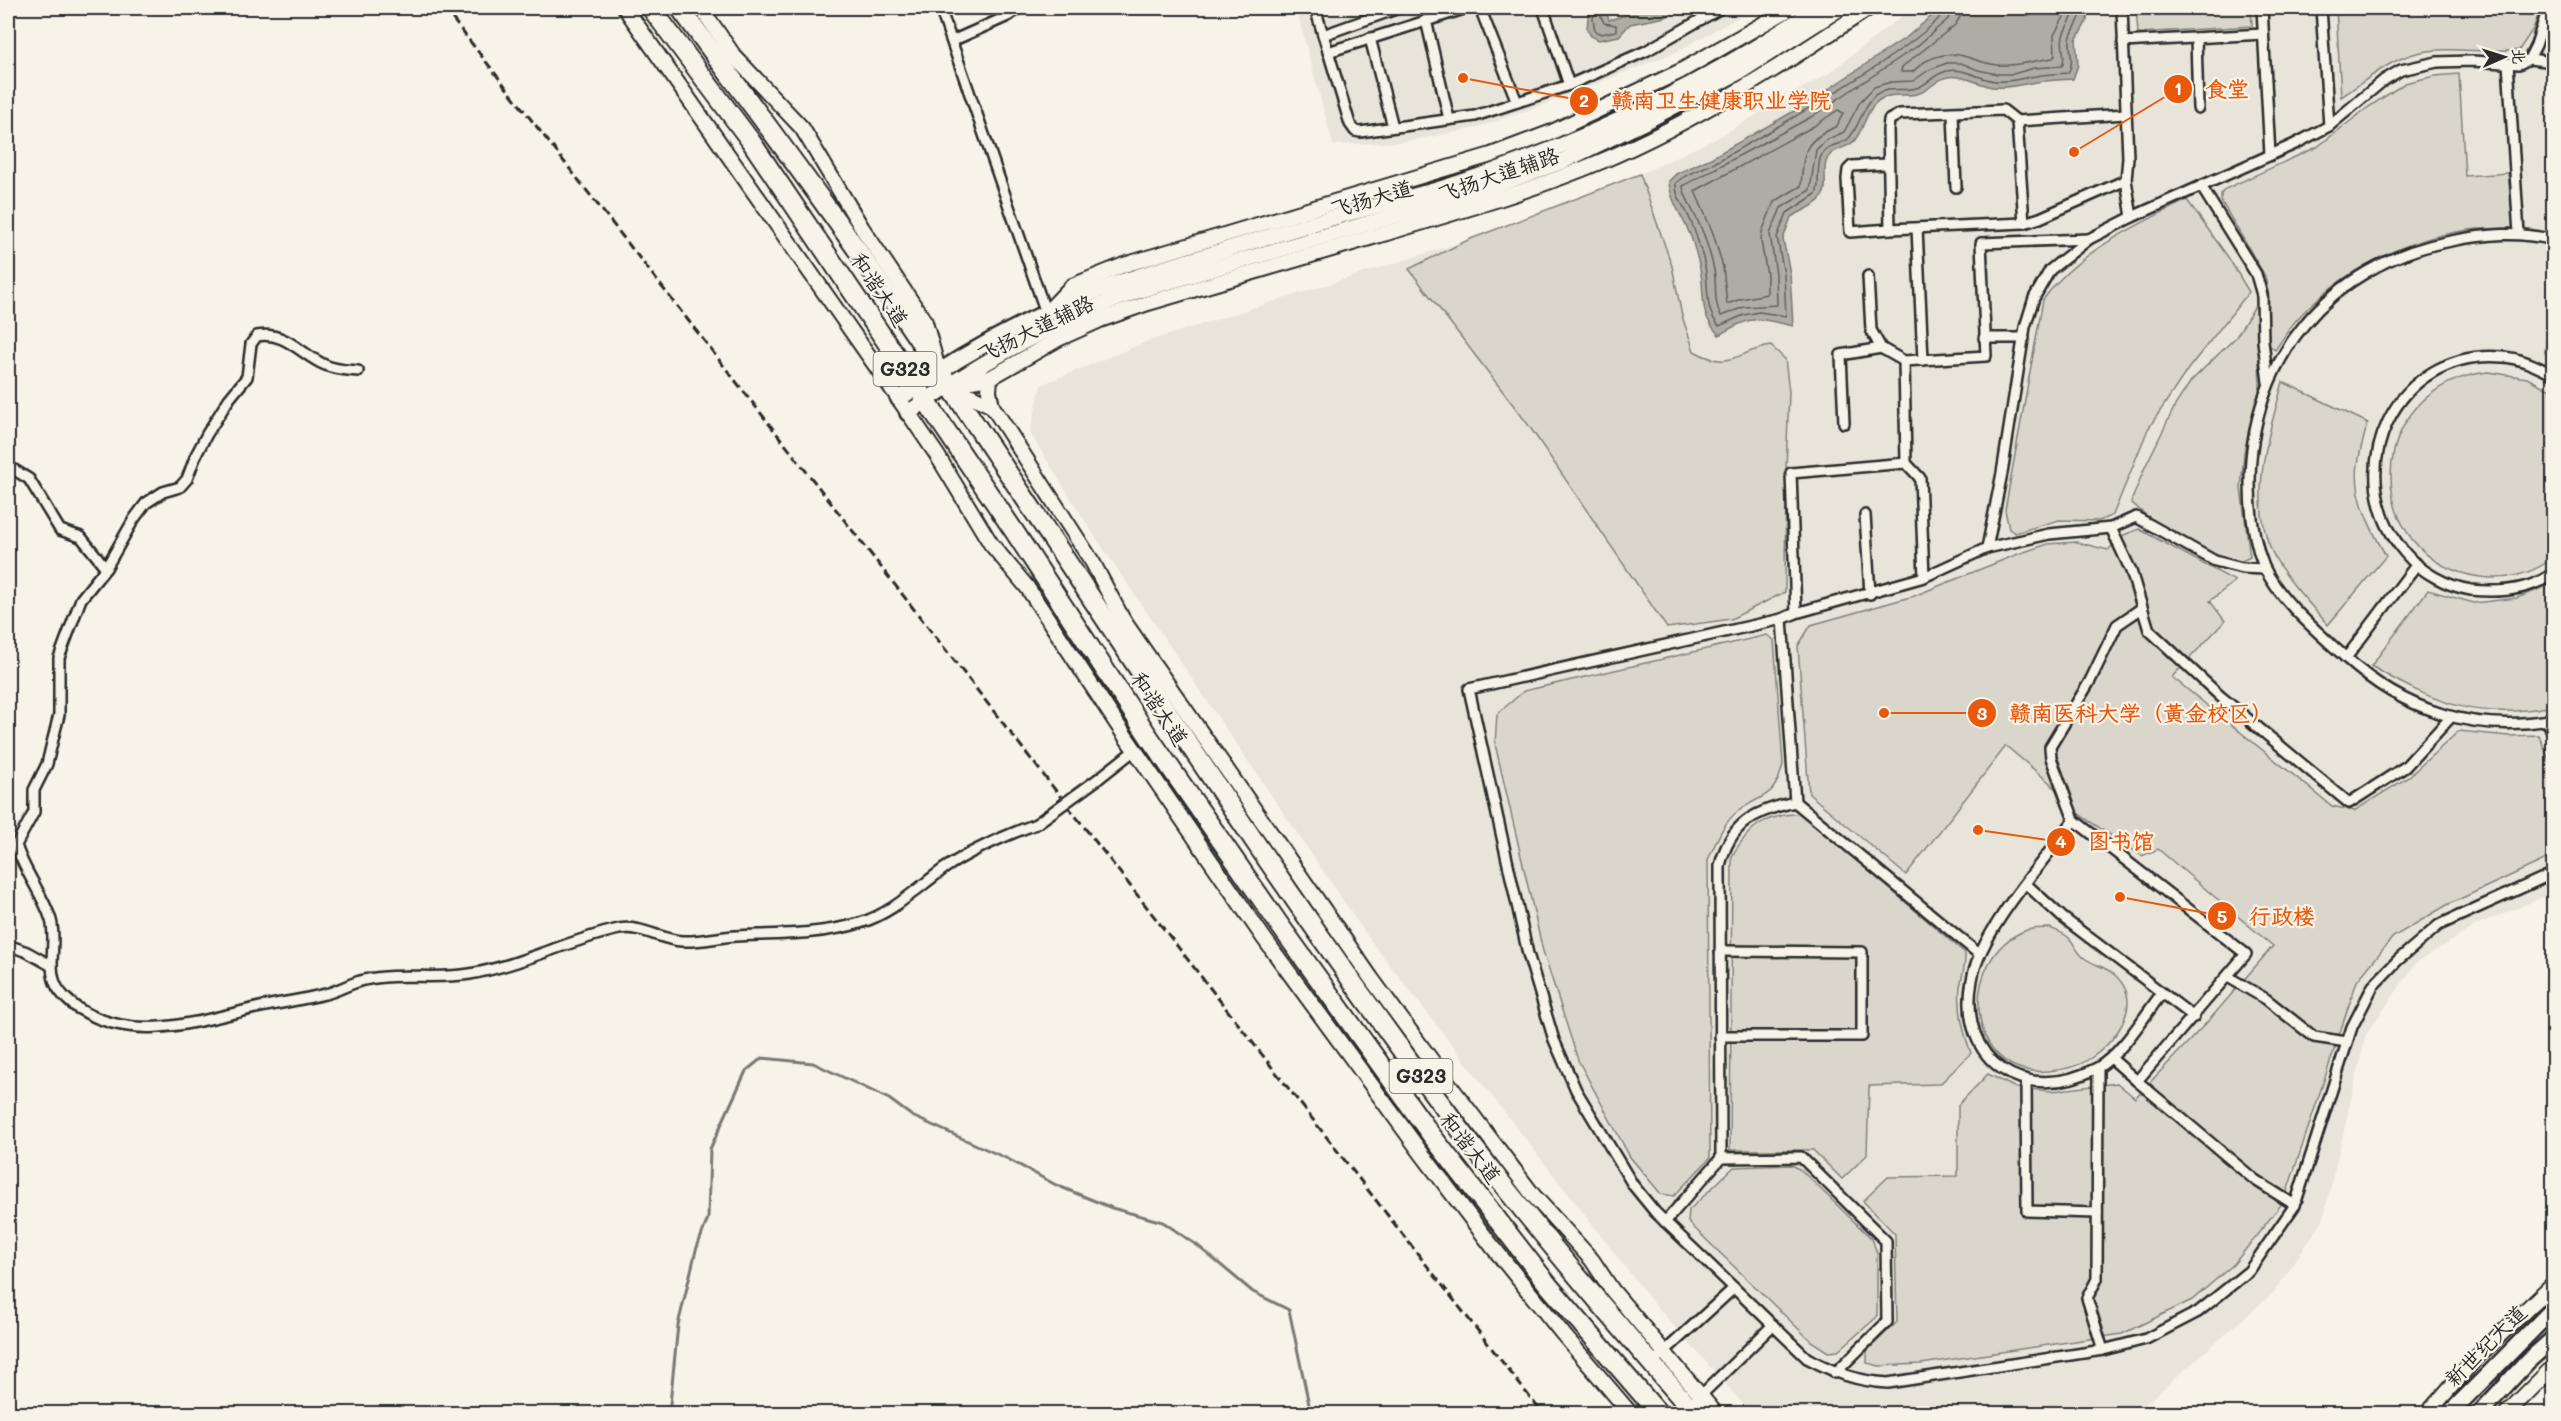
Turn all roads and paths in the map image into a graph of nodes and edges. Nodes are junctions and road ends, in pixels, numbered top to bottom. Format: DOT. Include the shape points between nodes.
graph roads {
  1 [pos="625,8"];
  2 [pos="651,8"];
  3 [pos="680,8"];
  4 [pos="701,8"];
  5 [pos="940,8"];
  6 [pos="1020,8"];
  7 [pos="1315,8"];
  8 [pos="1366,8"];
  9 [pos="1399,8"];
  10 [pos="1467,8"];
  11 [pos="1480,8"];
  12 [pos="1543,8"];
  13 [pos="1721,8"];
  14 [pos="1791,8"];
  15 [pos="1818,8"];
  16 [pos="1840,8"];
  17 [pos="1869,8"];
  18 [pos="2122,8"];
  19 [pos="2262,8"];
  20 [pos="2321,8"];
  21 [pos="2548,8"];
  22 [pos="1371,18"];
  23 [pos="1426,21"];
  24 [pos="2263,34"];
  25 [pos="1323,35"];
  26 [pos="1370,38"];
  27 [pos="2196,38"];
  28 [pos="951,41"];
  29 [pos="2123,42"];
  30 [pos="1328,52"];
  31 [pos="2529,58"];
  32 [pos="2553,62"];
  33 [pos="2508,63"];
  34 [pos="1569,84"];
  35 [pos="1517,102"];
  36 [pos="2198,108"];
  37 [pos="1953,113"];
  38 [pos="1696,114"];
  39 [pos="2126,114"];
  40 [pos="1449,119"];
  41 [pos="2017,121"];
  42 [pos="1642,123"];
  43 [pos="1611,124"];
  44 [pos="2329,126"];
  45 [pos="1393,127"];
  46 [pos="1562,127"];
  47 [pos="1491,155"];
  48 [pos="2270,155"];
  49 [pos="1563,161"];
  50 [pos="1887,164"];
  51 [pos="2126,180"];
  52 [pos="1539,186"];
  53 [pos="2201,186"];
  54 [pos="1447,187"];
  55 [pos="1956,187"];
  56 [pos="1414,209"];
  57 [pos="1465,210"];
  58 [pos="2132,217"];
  59 [pos="2024,223"];
  60 [pos="1917,228"];
  61 [pos="1890,229"];
  62 [pos="2519,234"];
  63 [pos="2089,239"];
  64 [pos="2553,240"];
  65 [pos="1868,276"];
  66 [pos="1046,313"];
  67 [pos="1984,338"];
  68 [pos="2024,338"];
  69 [pos="1881,348"];
  70 [pos="1923,360"];
  71 [pos="1904,362"];
  72 [pos="358,370"];
  73 [pos="2553,375"];
  74 [pos="944,378"];
  75 [pos="990,378"];
  76 [pos="2268,382"];
  77 [pos="921,394"];
  78 [pos="899,399"];
  79 [pos="992,406"];
  80 [pos="908,413"];
  81 [pos="1844,423"];
  82 [pos="1906,463"];
  83 [pos="8,466"];
  84 [pos="1865,515"];
  85 [pos="2111,528"];
  86 [pos="1987,548"];
  87 [pos="2417,564"];
  88 [pos="106,568"];
  89 [pos="2265,569"];
  90 [pos="2553,573"];
  91 [pos="1924,578"];
  92 [pos="1870,594"];
  93 [pos="2142,608"];
  94 [pos="1796,613"];
  95 [pos="1782,619"];
  96 [pos="2346,658"];
  97 [pos="2451,717"];
  98 [pos="2550,719"];
  99 [pos="2553,736"];
  100 [pos="1136,749"];
  101 [pos="1795,802"];
  102 [pos="2074,820"];
  103 [pos="2553,873"];
  104 [pos="2026,884"];
  105 [pos="8,945"];
  106 [pos="1720,951"];
  107 [pos="1979,954"];
  108 [pos="52,966"];
  109 [pos="2228,977"];
  110 [pos="2162,993"];
  111 [pos="2194,1017"];
  112 [pos="1720,1036"];
  113 [pos="2347,1042"];
  114 [pos="2111,1058"];
  115 [pos="2098,1068"];
  116 [pos="2026,1080"];
  117 [pos="2137,1081"];
  118 [pos="1721,1158"];
  119 [pos="2295,1205"];
  120 [pos="2097,1213"];
  121 [pos="1665,1222"];
  122 [pos="2553,1284"];
  123 [pos="1734,1288"];
  124 [pos="2553,1308"];
  125 [pos="1773,1325"];
  126 [pos="2529,1332"];
  127 [pos="2553,1338"];
  128 [pos="2103,1350"];
  129 [pos="1658,1358"];
  130 [pos="2553,1366"];
  131 [pos="1836,1373"];
  132 [pos="1695,1406"];
  133 [pos="1631,1413"];
  134 [pos="1659,1413"];
  135 [pos="1716,1413"];
  136 [pos="2427,1413"];
  137 [pos="2449,1413"];
  138 [pos="2479,1413"];
  139 [pos="2506,1413"];
  1 -- 78 [label="street"];
  2 -- 77 [label="highway, 和谐大道 / G323" via="750,140"];
  3 -- 74 [label="highway, G323"];
  4 -- 74 [label="street" via="734,56 802,128 925,322"];
  5 -- 28 [label="street"];
  6 -- 28 [label="street"];
  7 -- 25 [label="street"];
  8 -- 22 [label="street"];
  9 -- 22 [label="street"];
  10 -- 23 [label="street"];
  11 -- 35 [label="street"];
  12 -- 34 [label="street"];
  13 -- 34 [label="street" via="1646,51"];
  14 -- 46 [label="street, 飞扬大道辅路" via="1679,72"];
  15 -- 43 [label="main road, 飞扬大道" via="1737,59"];
  16 -- 42 [label="main road, 飞扬大道" via="1744,69"];
  17 -- 38 [label="street, 飞扬大道辅路"];
  18 -- 29 [label="street"];
  19 -- 24 [label="street"];
  20 -- 44 [label="street"];
  21 -- 31 [label="street"];
  22 -- 25 [label="street"];
  23 -- 26 [label="street"];
  23 -- 40 [label="street"];
  24 -- 27 [label="street"];
  24 -- 48 [label="street"];
  25 -- 30 [label="street"];
  26 -- 30 [label="street"];
  26 -- 45 [label="street"];
  27 -- 29 [label="street"];
  27 -- 36 [label="street"];
  28 -- 66 [label="street"];
  29 -- 39 [label="street"];
  30 -- 45 [label="street" via="1355,131"];
  31 -- 32 [label="street"];
  31 -- 33 [label="street" via="2519,64"];
  33 -- 44 [label="street" via="2437,62 2401,70"];
  33 -- 62 [label="street"];
  34 -- 35 [label="street"];
  35 -- 40 [label="street" via="1475,116"];
  37 -- 41 [label="street" via="2002,110"];
  37 -- 50 [label="street" via="1900,114 1889,120"];
  37 -- 55 [label="street"];
  38 -- 42 [label="street"];
  38 -- 52 [label="street, 飞扬大道辅路" via="1604,160"];
  39 -- 41 [label="street"];
  39 -- 51 [label="street"];
  40 -- 45 [label="street"];
  41 -- 59 [label="street"];
  42 -- 49 [label="main road, 飞扬大道"];
  43 -- 46 [label="street"];
  43 -- 54 [label="main road, 飞扬大道"];
  44 -- 48 [label="street"];
  46 -- 47 [label="street, 飞扬大道辅路"];
  47 -- 54 [label="street"];
  47 -- 66 [label="street, 飞扬大道辅路" via="1124,265 1072,286"];
  48 -- 53 [label="street"];
  49 -- 52 [label="street"];
  49 -- 56 [label="main road, 飞扬大道" via="1480,191"];
  50 -- 61 [label="street"];
  50 -- 61 [label="street" via="1852,166 1847,179 1850,232"];
  51 -- 58 [label="street"];
  51 -- 59 [label="street"];
  52 -- 57 [label="street, 飞扬大道辅路"];
  53 -- 58 [label="street"];
  53 -- 76 [label="street" via="2256,274 2262,295"];
  54 -- 66 [label="main road, 飞扬大道" via="1139,276"];
  56 -- 57 [label="street"];
  56 -- 74 [label="main road, 飞扬大道" via="1140,290 1094,307"];
  57 -- 75 [label="street, 飞扬大道辅路" via="1148,303 1100,320 1025,356"];
  58 -- 63 [label="street"];
  59 -- 60 [label="street"];
  60 -- 61 [label="street"];
  60 -- 70 [label="street"];
  62 -- 64 [label="street"];
  62 -- 76 [label="street" via="2426,245 2359,275 2321,305 2292,340"];
  63 -- 67 [label="street" via="1981,243"];
  63 -- 68 [label="street" via="2050,270 2034,298"];
  65 -- 69 [label="street" via="1870,330"];
  66 -- 74 [label="main road, 飞扬大道"];
  67 -- 68 [label="street"];
  67 -- 70 [label="street" via="1986,356"];
  68 -- 86 [label="street"];
  69 -- 71 [label="street"];
  69 -- 81 [label="street" via="1841,355"];
  70 -- 71 [label="street"];
  71 -- 82 [label="street"];
  72 -- 88 [label="street" via="326,366 283,337 256,336 251,344 247,377 207,434 188,479 146,503"];
  73 -- 87 [label="street" via="2532,364 2503,357 2473,358 2444,366 2419,382 2398,403 2383,428 2375,456 2375,485 2381,513 2394,539"];
  74 -- 75 [label="street, 飞扬大道辅路"];
  74 -- 77 [label="main road, 飞扬大道"];
  74 -- 79 [label="street"];
  74 -- 129 [label="highway, 和谐大道 / G323" via="1299,908 1457,1125 1560,1257"];
  75 -- 79 [label="street"];
  76 -- 89 [label="street" via="2250,453 2255,541"];
  77 -- 78 [label="main road, 飞扬大道"];
  77 -- 80 [label="main road, 飞扬大道"];
  77 -- 134 [label="highway, 和谐大道 / G323" via="1156,747 1432,1136 1549,1286"];
  78 -- 80 [label="street"];
  79 -- 129 [label="street" via="1094,562 1123,620 1371,978 1533,1195 1592,1260"];
  80 -- 100 [label="street" via="991,544 1027,587"];
  82 -- 91 [label="street" via="1920,478"];
  82 -- 94 [label="street" via="1791,472"];
  83 -- 88 [label="street" via="29,479 60,530 81,537"];
  84 -- 92 [label="street"];
  85 -- 86 [label="street" via="2049,534"];
  85 -- 89 [label="street" via="2136,518 2215,561"];
  85 -- 93 [label="street" via="2131,571"];
  86 -- 91 [label="street"];
  87 -- 90 [label="street" via="2436,578 2463,588 2491,592 2520,589"];
  87 -- 96 [label="street"];
  88 -- 108 [label="street" via="81,599 67,633 59,658 59,715 46,764 34,790 34,812 16,845 54,931"];
  89 -- 96 [label="street" via="2295,611"];
  91 -- 92 [label="street"];
  92 -- 94 [label="street"];
  93 -- 97 [label="street" via="2149,630 2177,658 2349,803 2405,767"];
  93 -- 102 [label="street" via="2118,625 2050,747"];
  94 -- 95 [label="street"];
  95 -- 101 [label="street"];
  95 -- 121 [label="street" via="1469,689 1528,954 1554,1040 1576,1090 1610,1148 1633,1185"];
  96 -- 97 [label="street" via="2362,673 2405,699"];
  97 -- 98 [label="street" via="2480,723"];
  98 -- 99 [label="street"];
  100 -- 108 [label="street, bridge" via="1036,824 985,845 945,868 905,900 864,922 829,931 688,942 622,928 471,974 382,976 329,993 178,1027 135,1028 95,1018 78,1009 56,986"];
  100 -- 133 [label="street" via="1263,937 1422,1154 1563,1334"];
  101 -- 106 [label="street" via="1763,810 1730,838 1720,866"];
  101 -- 107 [label="street"];
  102 -- 104 [label="street"];
  102 -- 109 [label="street" via="2246,954"];
  103 -- 113 [label="street" via="2439,925 2373,986"];
  104 -- 107 [label="street"];
  104 -- 110 [label="street" via="2062,917"];
  105 -- 108 [label="street"];
  106 -- 112 [label="street"];
  106 -- 112 [label="street" via="1862,952 1862,1036"];
  107 -- 116 [label="street" via="1970,998 1977,1042 1995,1066"];
  109 -- 111 [label="street"];
  109 -- 113 [label="street" via="2266,999 2314,1037"];
  110 -- 111 [label="street"];
  110 -- 114 [label="street"];
  111 -- 117 [label="street"];
  112 -- 118 [label="street"];
  113 -- 119 [label="street"];
  114 -- 115 [label="street"];
  114 -- 117 [label="street"];
  115 -- 116 [label="street" via="2074,1078"];
  115 -- 120 [label="street"];
  116 -- 120 [label="street" via="2027,1211"];
  117 -- 119 [label="street" via="2255,1180"];
  118 -- 121 [label="street"];
  118 -- 131 [label="street" via="1801,1157 1886,1241 1887,1322"];
  119 -- 128 [label="street" via="2249,1271 2198,1312 2146,1339"];
  120 -- 128 [label="street" via="2097,1279 2087,1298"];
  121 -- 123 [label="street"];
  122 -- 126 [label="street"];
  122 -- 136 [label="street" via="2476,1358"];
  123 -- 125 [label="street"];
  123 -- 129 [label="street"];
  124 -- 126 [label="main road, 新世纪大道"];
  125 -- 131 [label="street" via="1807,1358"];
  125 -- 132 [label="street"];
  126 -- 137 [label="main road, 新世纪大道"];
  127 -- 138 [label="main road, 新世纪大道"];
  128 -- 131 [label="street" via="1888,1383 1861,1381"];
  129 -- 132 [label="highway, 和谐大道 / G323"];
  130 -- 139 [label="street"];
  132 -- 135 [label="street"];
}
